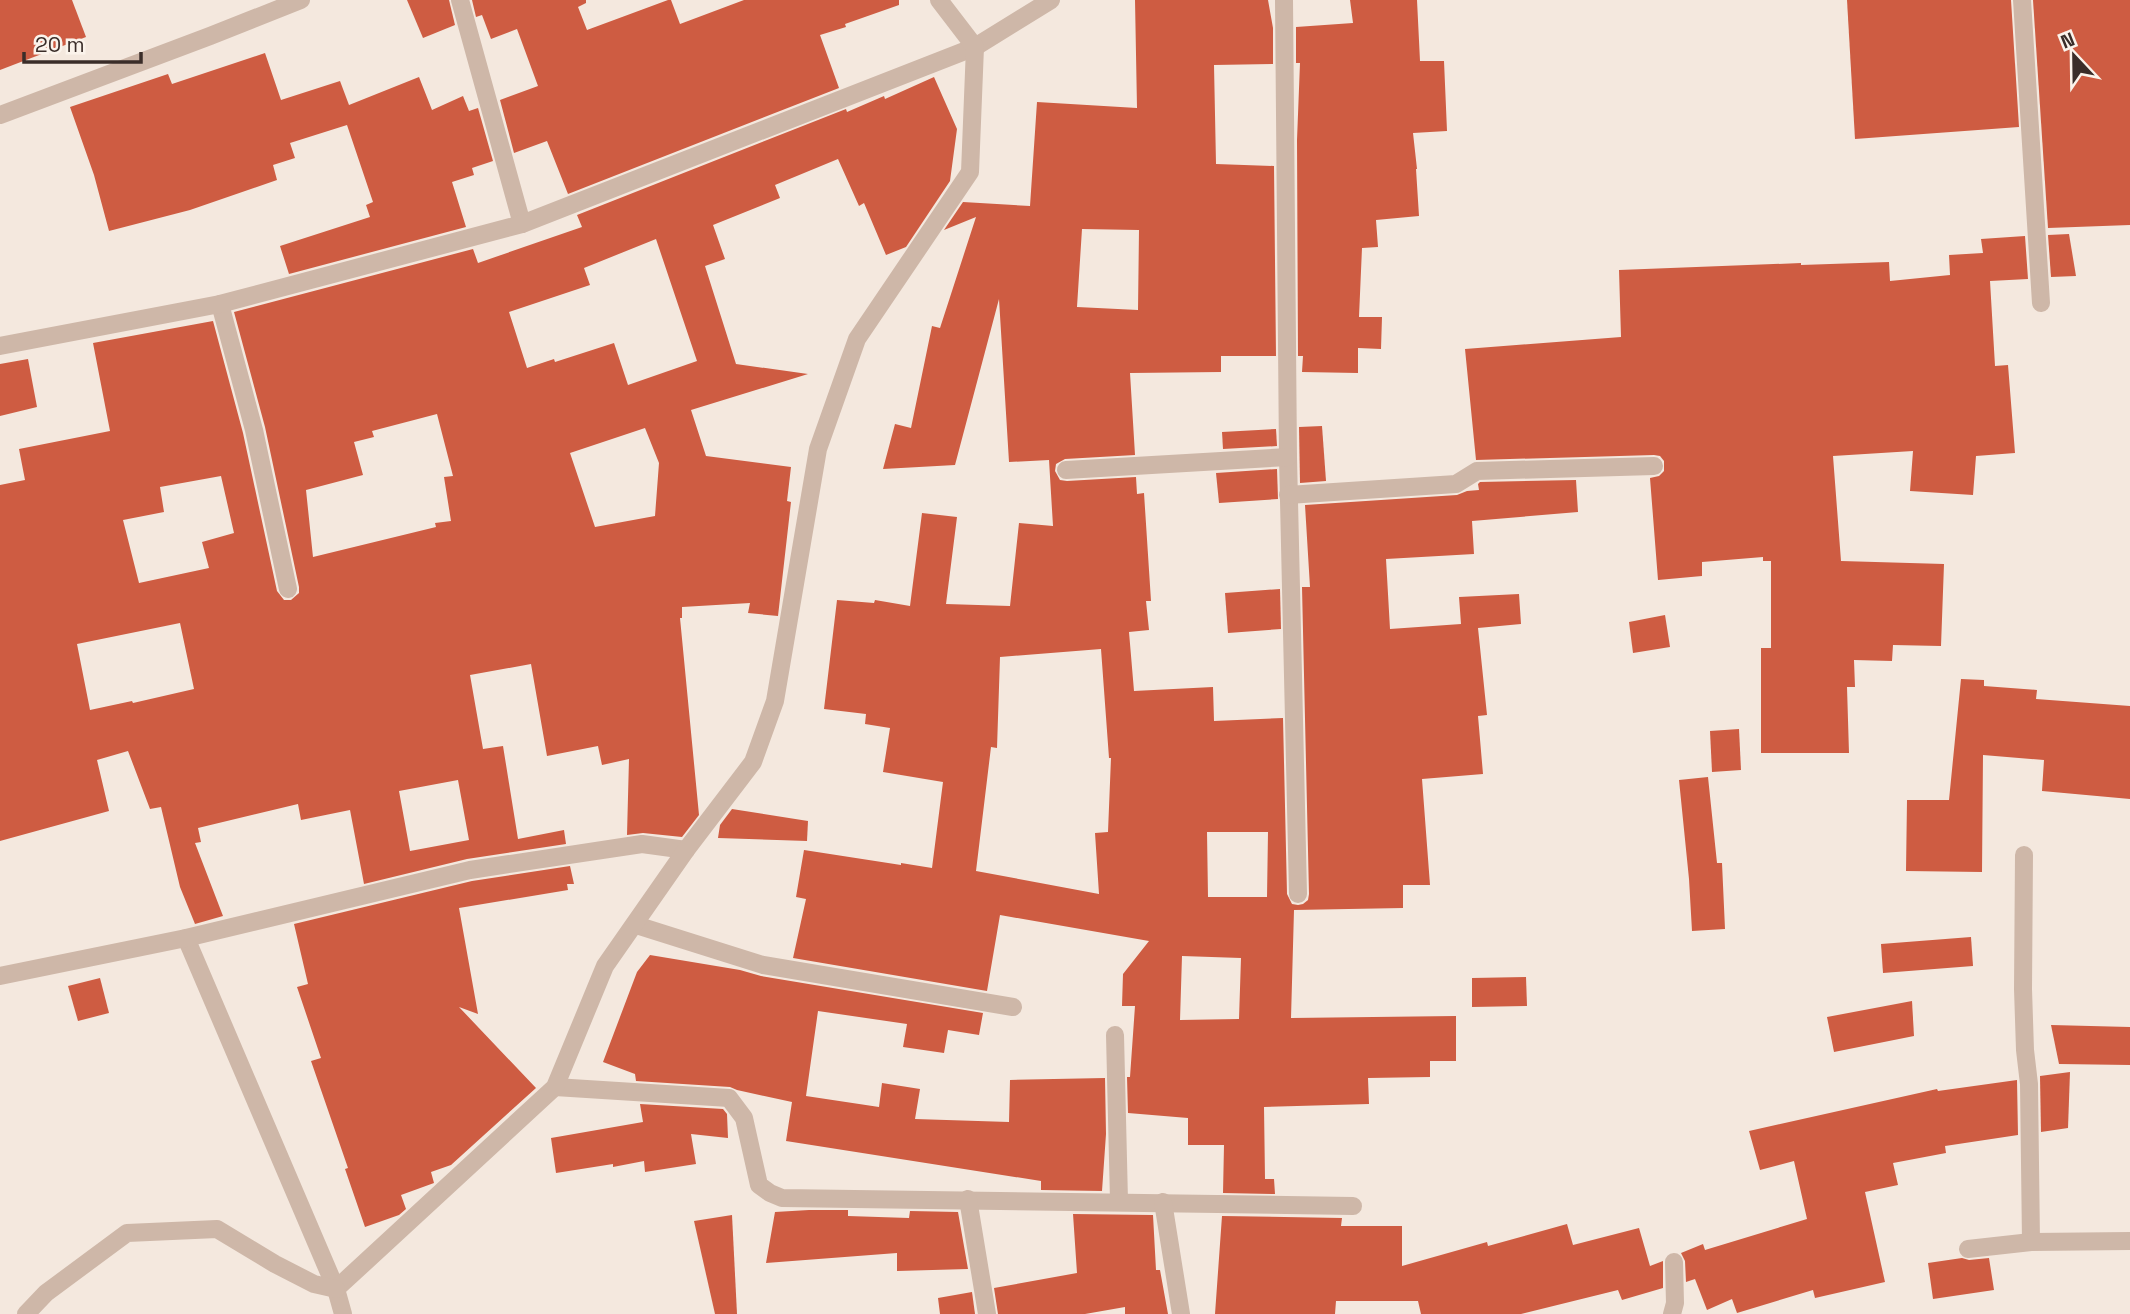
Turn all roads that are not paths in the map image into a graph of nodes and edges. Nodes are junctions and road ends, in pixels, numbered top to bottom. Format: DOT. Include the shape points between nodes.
graph roads {
  1 [pos="301,0"];
  2 [pos="460,0"];
  3 [pos="939,0"];
  4 [pos="1051,0"];
  5 [pos="1284,0"];
  6 [pos="2022,0"];
  7 [pos="975,47"];
  8 [pos="0,114"];
  9 [pos="522,224"];
  10 [pos="2041,303"];
  11 [pos="220,304"];
  12 [pos="0,346"];
  13 [pos="1287,457"];
  14 [pos="1654,466"];
  15 [pos="1066,470"];
  16 [pos="1288,495"];
  17 [pos="288,589"];
  18 [pos="686,850"];
  19 [pos="2024,855"];
  20 [pos="1298,894"];
  21 [pos="636,925"];
  22 [pos="186,938"];
  23 [pos="0,976"];
  24 [pos="1013,1007"];
  25 [pos="1115,1035"];
  26 [pos="555,1087"];
  27 [pos="968,1199"];
  28 [pos="1119,1201"];
  29 [pos="1163,1202"];
  30 [pos="1353,1206"];
  31 [pos="2130,1241"];
  32 [pos="2031,1242"];
  33 [pos="1968,1249"];
  34 [pos="1674,1262"];
  35 [pos="336,1289"];
  36 [pos="26,1314"];
  37 [pos="343,1314"];
  38 [pos="987,1314"];
  39 [pos="1181,1314"];
  40 [pos="1672,1314"];
  1 -- 8 [label="street"];
  2 -- 9 [label="street"];
  3 -- 7 [label="street"];
  4 -- 7 [label="street"];
  5 -- 13 [label="street"];
  6 -- 10 [label="street"];
  7 -- 9 [label="street"];
  7 -- 18 [label="street" via="970,172 858,339 818,449 775,701 753,762"];
  9 -- 11 [label="street"];
  11 -- 12 [label="street"];
  11 -- 17 [label="street" via="254,430"];
  13 -- 15 [label="street"];
  13 -- 16 [label="street"];
  14 -- 16 [label="street" via="1477,471 1456,484"];
  16 -- 20 [label="street"];
  18 -- 21 [label="street"];
  18 -- 22 [label="street" via="642,844 470,870"];
  19 -- 32 [label="street"];
  21 -- 24 [label="street" via="763,965"];
  21 -- 26 [label="street" via="605,966"];
  22 -- 23 [label="street"];
  22 -- 35 [label="street"];
  25 -- 28 [label="street"];
  26 -- 27 [label="street" via="729,1098 744,1118 759,1185 782,1198"];
  26 -- 35 [label="street"];
  27 -- 28 [label="street"];
  27 -- 38 [label="street"];
  28 -- 29 [label="street"];
  29 -- 30 [label="street"];
  29 -- 39 [label="street"];
  31 -- 32 [label="street"];
  32 -- 33 [label="street"];
  34 -- 40 [label="street"];
  35 -- 36 [label="street" via="314,1284 217,1229 127,1233 46,1293"];
  35 -- 37 [label="street"];
}
